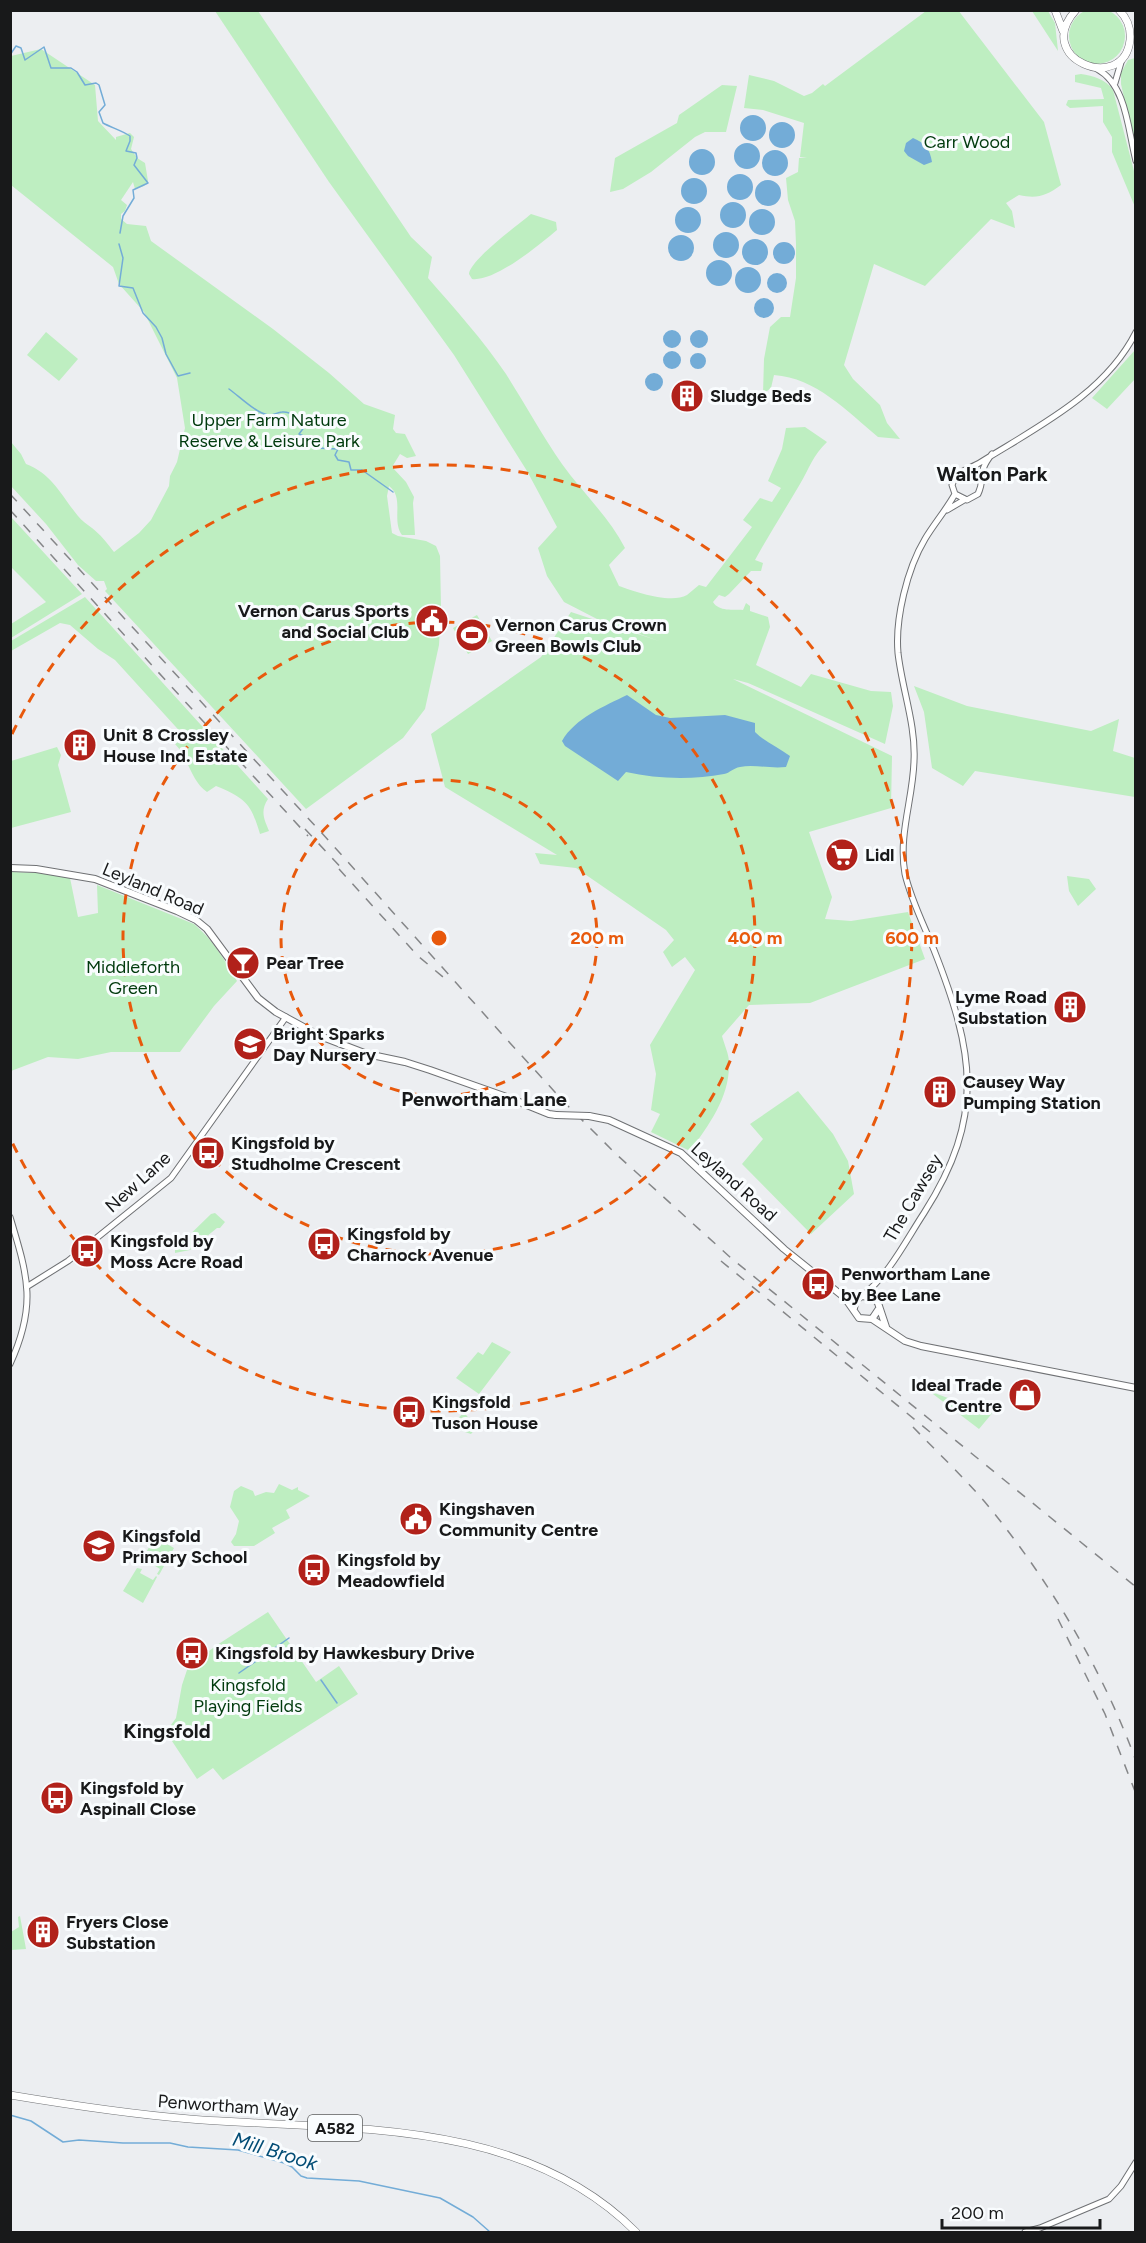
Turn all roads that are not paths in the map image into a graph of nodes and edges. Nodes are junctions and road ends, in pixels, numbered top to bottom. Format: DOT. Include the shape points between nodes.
graph roads {
  1 [pos="1055,10"];
  2 [pos="1076,10"];
  3 [pos="1123,14"];
  4 [pos="1136,30"];
  5 [pos="1064,34"];
  6 [pos="1136,52"];
  7 [pos="1123,56"];
  8 [pos="1097,69"];
  9 [pos="1115,83"];
  10 [pos="1136,161"];
  11 [pos="1135,333"];
  12 [pos="992,454"];
  13 [pos="966,471"];
  14 [pos="981,480"];
  15 [pos="955,494"];
  16 [pos="964,500"];
  17 [pos="939,518"];
  18 [pos="10,868"];
  19 [pos="286,1017"];
  20 [pos="10,1217"];
  21 [pos="880,1280"];
  22 [pos="28,1286"];
  23 [pos="845,1298"];
  24 [pos="859,1298"];
  25 [pos="877,1301"];
  26 [pos="854,1308"];
  27 [pos="878,1310"];
  28 [pos="872,1319"];
  29 [pos="886,1328"];
  30 [pos="10,1364"];
  31 [pos="1136,1388"];
  32 [pos="10,2095"];
  33 [pos="1136,2162"];
  34 [pos="1041,2230"];
  35 [pos="636,2232"];
  36 [pos="1025,2232"];
  1 -- 5 [label="highway"];
  2 -- 5 [label="highway"];
  3 -- 4 [label="highway"];
  3 -- 7 [label="highway" via="1130,38"];
  5 -- 8 [label="highway" via="1073,58"];
  6 -- 7 [label="highway"];
  7 -- 8 [label="highway"];
  7 -- 9 [label="street"];
  8 -- 9 [label="street"];
  9 -- 10 [label="street"];
  11 -- 12 [label="street" via="1100,381"];
  12 -- 13 [label="street"];
  12 -- 14 [label="street" via="982,469"];
  13 -- 14 [label="street"];
  13 -- 15 [label="street" via="953,480"];
  14 -- 16 [label="street" via="978,494"];
  15 -- 16 [label="street"];
  15 -- 17 [label="street, The Cawsey"];
  16 -- 17 [label="street"];
  17 -- 21 [label="street, The Cawsey" via="913,567 899,622 898,651 914,768 903,859 911,893 958,1015 965,1047 967,1094 952,1162 936,1194"];
  18 -- 19 [label="main road, Leyland Road" via="95,879 196,920 213,936 258,998"];
  19 -- 22 [label="street, New Lane" via="171,1178 68,1261"];
  19 -- 23 [label="main road, Leyland Road, bridge" via="345,1047 476,1085 549,1114 609,1120 681,1153 784,1249"];
  20 -- 22 [label="street"];
  21 -- 24 [label="street, The Cawsey"];
  21 -- 25 [label="street, The Cawsey"];
  22 -- 30 [label="street" via="27,1315"];
  23 -- 24 [label="main road, Leyland Road"];
  23 -- 26 [label="main road, Leyland Road"];
  24 -- 25 [label="main road" via="870,1296"];
  24 -- 26 [label="main road"];
  25 -- 27 [label="main road"];
  26 -- 28 [label="main road" via="860,1318"];
  27 -- 28 [label="main road"];
  27 -- 29 [label="main road"];
  28 -- 29 [label="main road"];
  29 -- 31 [label="main road" via="905,1341 936,1350"];
  32 -- 35 [label="highway, Penwortham Way / A582" via="190,2119 402,2132 445,2139 486,2148 569,2183"];
  33 -- 34 [label="street" via="1109,2199"];
  34 -- 36 [label="street"];
}
